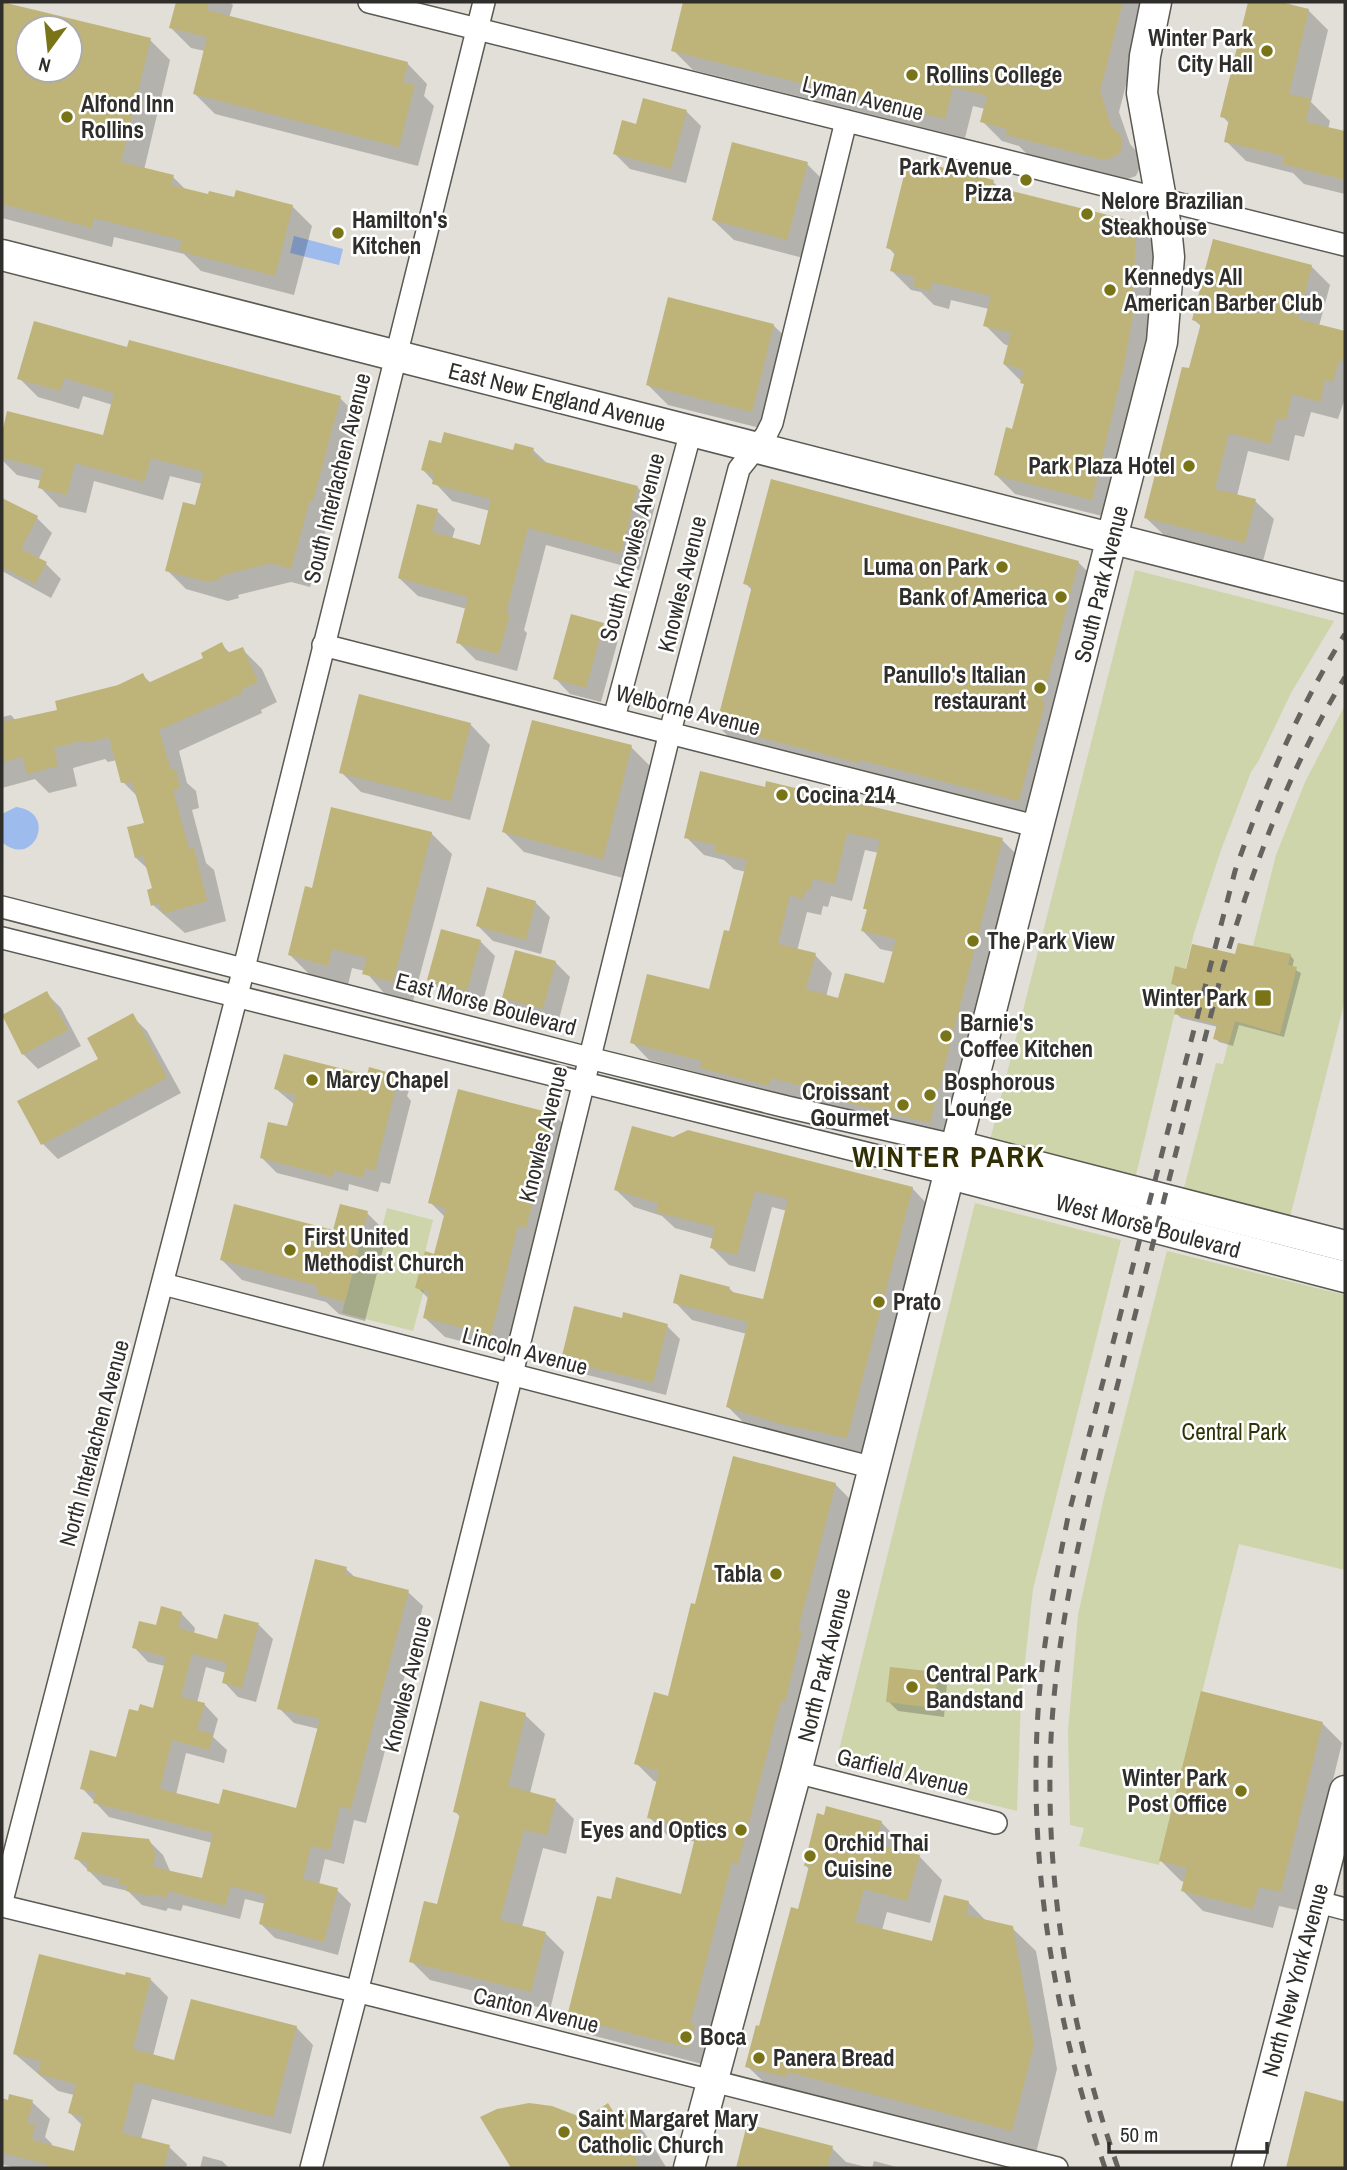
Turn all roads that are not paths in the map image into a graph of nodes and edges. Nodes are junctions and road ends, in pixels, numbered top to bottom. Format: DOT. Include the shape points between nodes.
graph roads {
  1 [pos="369,2"];
  2 [pos="484,2"];
  3 [pos="1156,2"];
  4 [pos="478,28"];
  5 [pos="846,121"];
  6 [pos="1161,200"];
  7 [pos="1345,245"];
  8 [pos="2,255"];
  9 [pos="395,356"];
  10 [pos="691,431"];
  11 [pos="755,447"];
  12 [pos="1113,538"];
  13 [pos="1345,598"];
  14 [pos="323,645"];
  15 [pos="614,718"];
  16 [pos="670,732"];
  17 [pos="1038,828"];
  18 [pos="2,907"];
  19 [pos="2,938"];
  20 [pos="244,968"];
  21 [pos="237,997"];
  22 [pos="589,1058"];
  23 [pos="583,1083"];
  24 [pos="788,1107"];
  25 [pos="781,1131"];
  26 [pos="954,1160"];
  27 [pos="1311,1237"];
  28 [pos="1345,1246"];
  29 [pos="1304,1267"];
  30 [pos="1345,1277"];
  31 [pos="163,1284"];
  32 [pos="512,1374"];
  33 [pos="874,1468"];
  34 [pos="796,1772"];
  35 [pos="1345,1791"];
  36 [pos="996,1823"];
  37 [pos="1315,1901"];
  38 [pos="2,1904"];
  39 [pos="1345,1909"];
  40 [pos="357,1992"];
  41 [pos="711,2082"];
  42 [pos="311,2168"];
  43 [pos="690,2168"];
  44 [pos="1057,2168"];
  45 [pos="1247,2168"];
  1 -- 4 [label="street, Lyman Avenue"];
  2 -- 4 [label="street, South Interlachen Avenue"];
  3 -- 6 [label="street, South Park Avenue" via="1142,93"];
  4 -- 5 [label="street, Lyman Avenue"];
  4 -- 9 [label="street, South Interlachen Avenue"];
  5 -- 6 [label="street, Lyman Avenue"];
  5 -- 11 [label="street, Knowles Avenue" via="772,423"];
  6 -- 7 [label="street, Lyman Avenue"];
  6 -- 12 [label="street, South Park Avenue" via="1169,257 1166,319"];
  8 -- 9 [label="street, East New England Avenue"];
  9 -- 10 [label="street, East New England Avenue"];
  9 -- 14 [label="street, South Interlachen Avenue"];
  10 -- 11 [label="street, East New England Avenue"];
  10 -- 15 [label="street, South Knowles Avenue"];
  11 -- 12 [label="street, East New England Avenue"];
  11 -- 16 [label="street, Knowles Avenue" via="739,469"];
  12 -- 13 [label="street, East New England Avenue"];
  12 -- 17 [label="street, South Park Avenue"];
  14 -- 15 [label="street, Welborne Avenue"];
  14 -- 20 [label="street, South Interlachen Avenue"];
  15 -- 16 [label="street, Welborne Avenue"];
  16 -- 17 [label="street, Welborne Avenue"];
  16 -- 22 [label="street, Knowles Avenue"];
  17 -- 26 [label="street, South Park Avenue"];
  18 -- 20 [label="street, East Morse Boulevard"];
  19 -- 21 [label="street"];
  20 -- 21 [label="street, South Interlachen Avenue"];
  20 -- 22 [label="street, East Morse Boulevard"];
  21 -- 23 [label="street"];
  21 -- 31 [label="street, North Interlachen Avenue"];
  22 -- 23 [label="street, Knowles Avenue"];
  22 -- 24 [label="street, East Morse Boulevard"];
  23 -- 25 [label="street"];
  23 -- 32 [label="street, Knowles Avenue"];
  24 -- 25 [label="street"];
  24 -- 26 [label="street, East Morse Boulevard"];
  25 -- 26 [label="street"];
  26 -- 27 [label="street, West Morse Boulevard"];
  26 -- 29 [label="street, West Morse Boulevard"];
  26 -- 33 [label="street, North Park Avenue"];
  27 -- 28 [label="street, West Morse Boulevard"];
  27 -- 29 [label="street"];
  29 -- 30 [label="street, West Morse Boulevard"];
  31 -- 32 [label="street, Lincoln Avenue"];
  31 -- 38 [label="street, North Interlachen Avenue"];
  32 -- 33 [label="street, Lincoln Avenue"];
  32 -- 40 [label="street, Knowles Avenue"];
  33 -- 34 [label="street, North Park Avenue"];
  34 -- 36 [label="street, Garfield Avenue"];
  34 -- 41 [label="street, North Park Avenue"];
  35 -- 37 [label="street, North New York Avenue"];
  37 -- 39 [label="street"];
  37 -- 45 [label="street, North New York Avenue"];
  38 -- 40 [label="street, Canton Avenue"];
  40 -- 41 [label="street, Canton Avenue"];
  40 -- 42 [label="street, Knowles Avenue"];
  41 -- 43 [label="street, North Park Avenue"];
  41 -- 44 [label="street, Canton Avenue"];
}
